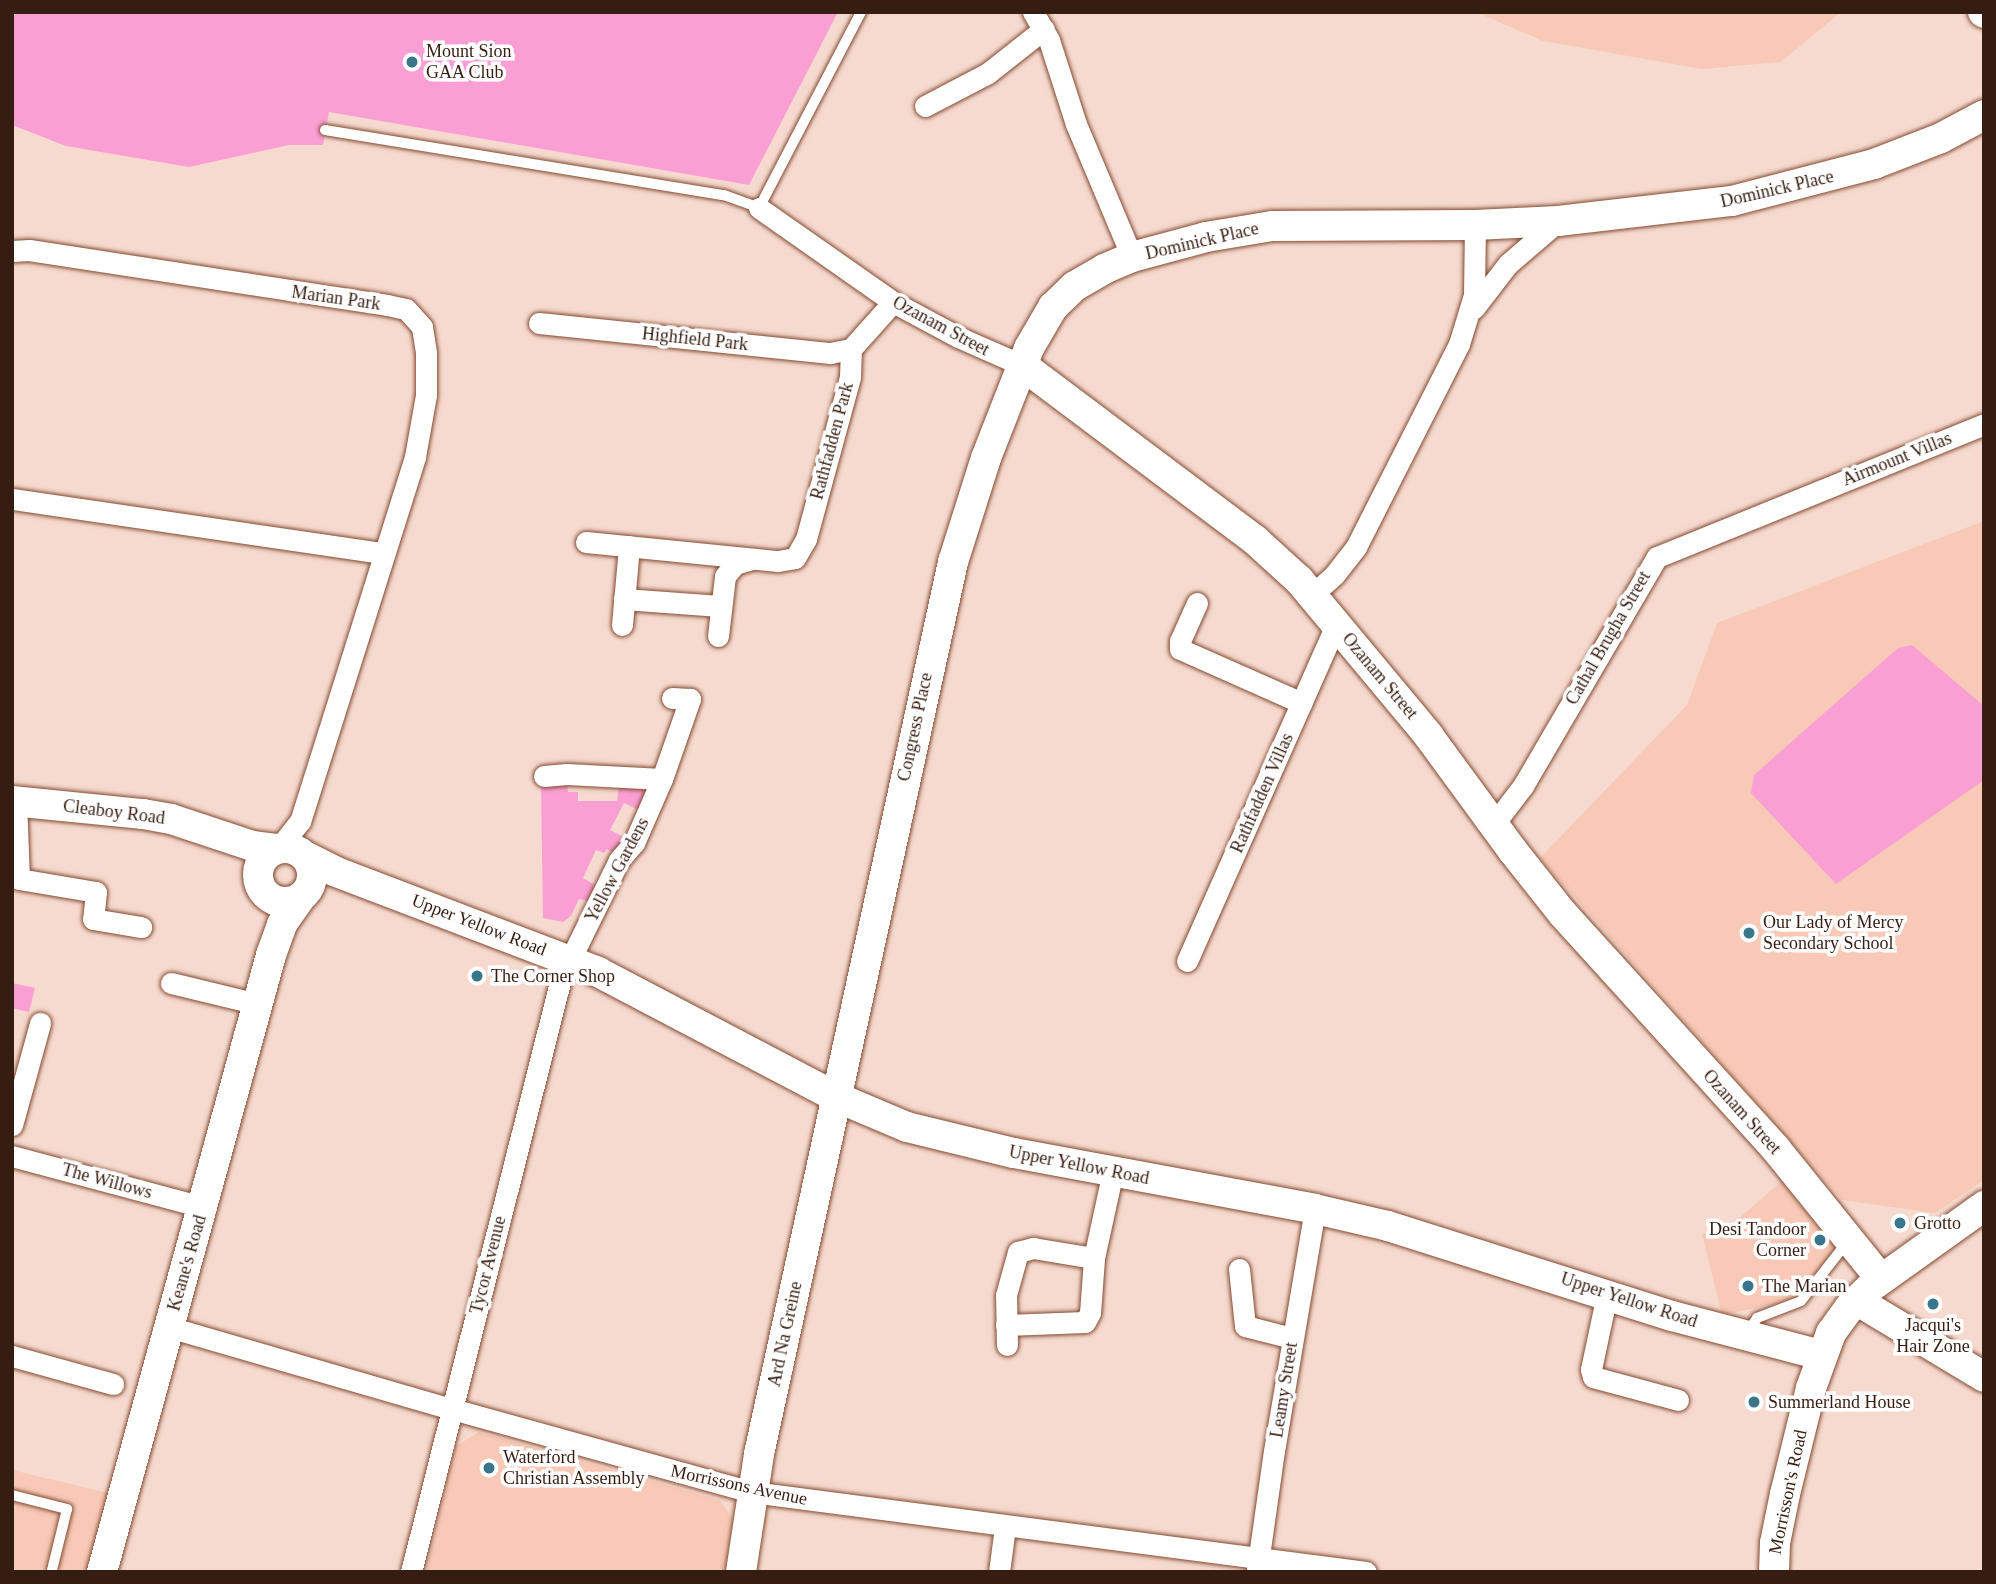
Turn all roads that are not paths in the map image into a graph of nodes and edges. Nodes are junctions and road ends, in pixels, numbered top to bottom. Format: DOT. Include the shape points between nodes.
graph roads {
  1 [pos="861,12"];
  2 [pos="1041,18"];
  3 [pos="925,106"];
  4 [pos="1984,115"];
  5 [pos="326,130"];
  6 [pos="759,208"];
  7 [pos="1558,221"];
  8 [pos="1475,225"];
  9 [pos="12,251"];
  10 [pos="1132,257"];
  11 [pos="893,302"];
  12 [pos="1471,313"];
  13 [pos="539,323"];
  14 [pos="851,349"];
  15 [pos="1022,365"];
  16 [pos="1984,424"];
  17 [pos="1810,493"];
  18 [pos="12,499"];
  19 [pos="586,542"];
  20 [pos="629,546"];
  21 [pos="384,554"];
  22 [pos="762,559"];
  23 [pos="1312,595"];
  24 [pos="624,599"];
  25 [pos="1197,603"];
  26 [pos="720,606"];
  27 [pos="622,625"];
  28 [pos="1336,625"];
  29 [pos="718,636"];
  30 [pos="672,698"];
  31 [pos="1301,703"];
  32 [pos="544,776"];
  33 [pos="662,779"];
  34 [pos="14,801"];
  35 [pos="1494,824"];
  36 [pos="281,862"];
  37 [pos="370,884"];
  38 [pos="304,893"];
  39 [pos="141,927"];
  40 [pos="271,955"];
  41 [pos="568,959"];
  42 [pos="1187,961"];
  43 [pos="171,983"];
  44 [pos="258,1004"];
  45 [pos="40,1023"];
  46 [pos="836,1097"];
  47 [pos="12,1125"];
  48 [pos="12,1156"];
  49 [pos="1113,1171"];
  50 [pos="1984,1206"];
  51 [pos="202,1207"];
  52 [pos="1315,1209"];
  53 [pos="1850,1237"];
  54 [pos="1094,1258"];
  55 [pos="1239,1269"];
  56 [pos="1881,1279"];
  57 [pos="1607,1294"];
  58 [pos="1856,1300"];
  59 [pos="169,1326"];
  60 [pos="1745,1336"];
  61 [pos="1292,1338"];
  62 [pos="1821,1355"];
  63 [pos="12,1356"];
  64 [pos="1984,1377"];
  65 [pos="113,1384"];
  66 [pos="1678,1400"];
  67 [pos="452,1409"];
  68 [pos="752,1492"];
  69 [pos="12,1495"];
  70 [pos="1005,1527"];
  71 [pos="1258,1565"];
  72 [pos="52,1570"];
  73 [pos="102,1572"];
  74 [pos="411,1572"];
  75 [pos="741,1572"];
  76 [pos="999,1572"];
  77 [pos="1366,1572"];
  78 [pos="1774,1572"];
  1 -- 6 [label="lane"];
  2 -- 3 [label="street" via="988,73"];
  2 -- 10 [label="street" via="1089,158"];
  4 -- 7 [label="street, Dominick Place" via="1941,138 1874,164 1762,195"];
  5 -- 6 [label="lane" via="724,195"];
  6 -- 11 [label="street, Ozanam Street"];
  7 -- 8 [label="street, Dominick Place"];
  7 -- 12 [label="street" via="1508,264"];
  8 -- 10 [label="street, Dominick Place" via="1272,226 1206,237"];
  8 -- 12 [label="street"];
  9 -- 21 [label="street, Marian Park" via="387,304 414,315 422,327 426,353 423,419"];
  10 -- 15 [label="street, Dominick Place" via="1087,278 1063,296 1037,331"];
  11 -- 14 [label="street"];
  11 -- 15 [label="street, Ozanam Street"];
  12 -- 23 [label="street" via="1416,433 1356,547"];
  13 -- 14 [label="street, Highfield Park" via="830,353"];
  14 -- 22 [label="street, Rathfadden Park" via="850,377 804,545 790,560"];
  15 -- 23 [label="street, Ozanam Street" via="1255,540"];
  15 -- 46 [label="street, Congress Place" via="973,493 953,562"];
  16 -- 17 [label="street, Airmount Villas"];
  17 -- 35 [label="street, Cathal Brugha Street" via="1653,560 1523,786"];
  18 -- 21 [label="street"];
  19 -- 20 [label="street, Rathfadden Park"];
  20 -- 22 [label="street, Rathfadden Park"];
  20 -- 24 [label="street"];
  21 -- 36 [label="street, Marian Park" via="300,821"];
  22 -- 26 [label="street, Rathfadden Park" via="744,560 731,567 723,582"];
  23 -- 28 [label="street, Ozanam Street"];
  24 -- 26 [label="street"];
  24 -- 27 [label="street"];
  25 -- 31 [label="street" via="1180,649"];
  26 -- 29 [label="street, Rathfadden Park"];
  28 -- 31 [label="street, Rathfadden Villas"];
  28 -- 35 [label="street, Ozanam Street" via="1429,735"];
  30 -- 33 [label="street, Yellow Gardens" via="690,699"];
  31 -- 42 [label="street, Rathfadden Villas"];
  32 -- 33 [label="street"];
  33 -- 41 [label="street, Yellow Gardens" via="634,843 619,860"];
  34 -- 36 [label="street, Cleaboy Road" via="143,814 214,832 234,846"];
  34 -- 39 [label="street" via="19,879 96,892 93,919"];
  35 -- 53 [label="street, Ozanam Street" via="1563,914"];
  36 -- 37 [label="street, Upper Yellow Road"];
  36 -- 38 [label="street" via="312,869"];
  36 -- 38 [label="street" via="281,901"];
  36 -- 40 [label="street, Keane's Road"];
  37 -- 38 [label="street, Upper Yellow Road" via="339,879"];
  37 -- 41 [label="street, Upper Yellow Road"];
  38 -- 40 [label="street, Keane's Road" via="282,924"];
  40 -- 44 [label="street, Keane's Road"];
  41 -- 46 [label="street, Upper Yellow Road" via="670,1007"];
  41 -- 67 [label="street, Tycor Avenue"];
  43 -- 44 [label="street"];
  44 -- 51 [label="street, Keane's Road"];
  45 -- 47 [label="street"];
  46 -- 49 [label="street, Upper Yellow Road" via="931,1135"];
  46 -- 68 [label="street, Ard Na Greine"];
  48 -- 51 [label="street, The Willows"];
  49 -- 52 [label="street, Upper Yellow Road"];
  49 -- 54 [label="street"];
  50 -- 56 [label="street, Morrisson's Road"];
  51 -- 59 [label="street, Keane's Road"];
  52 -- 57 [label="street, Upper Yellow Road" via="1430,1237"];
  52 -- 61 [label="street, Leamy Street"];
  53 -- 56 [label="street, Ozanam Street"];
  53 -- 60 [label="lane" via="1801,1301 1757,1318"];
  54 -- 54 [label="street" via="1020,1249 1006,1296 1007,1335 1085,1322 1090,1313"];
  55 -- 61 [label="street" via="1244,1326"];
  56 -- 58 [label="street, Morrisson's Road"];
  57 -- 60 [label="street, Upper Yellow Road"];
  57 -- 66 [label="street" via="1593,1377"];
  58 -- 62 [label="street, Morrisson's Road" via="1835,1326"];
  58 -- 64 [label="street"];
  59 -- 67 [label="street, Morrissons Avenue"];
  59 -- 73 [label="street, Keane's Road"];
  60 -- 62 [label="street, Upper Yellow Road"];
  61 -- 71 [label="street, Leamy Street"];
  62 -- 78 [label="street, Morrisson's Road" via="1780,1517"];
  63 -- 65 [label="street"];
  67 -- 68 [label="street, Morrissons Avenue"];
  67 -- 74 [label="street, Tycor Avenue"];
  68 -- 70 [label="street, Morrissons Avenue"];
  68 -- 75 [label="street, Ard Na Greine"];
  69 -- 72 [label="lane" via="67,1508"];
  70 -- 71 [label="street, Morrissons Avenue"];
  70 -- 76 [label="street"];
  71 -- 77 [label="street, Morrissons Avenue"];
}
